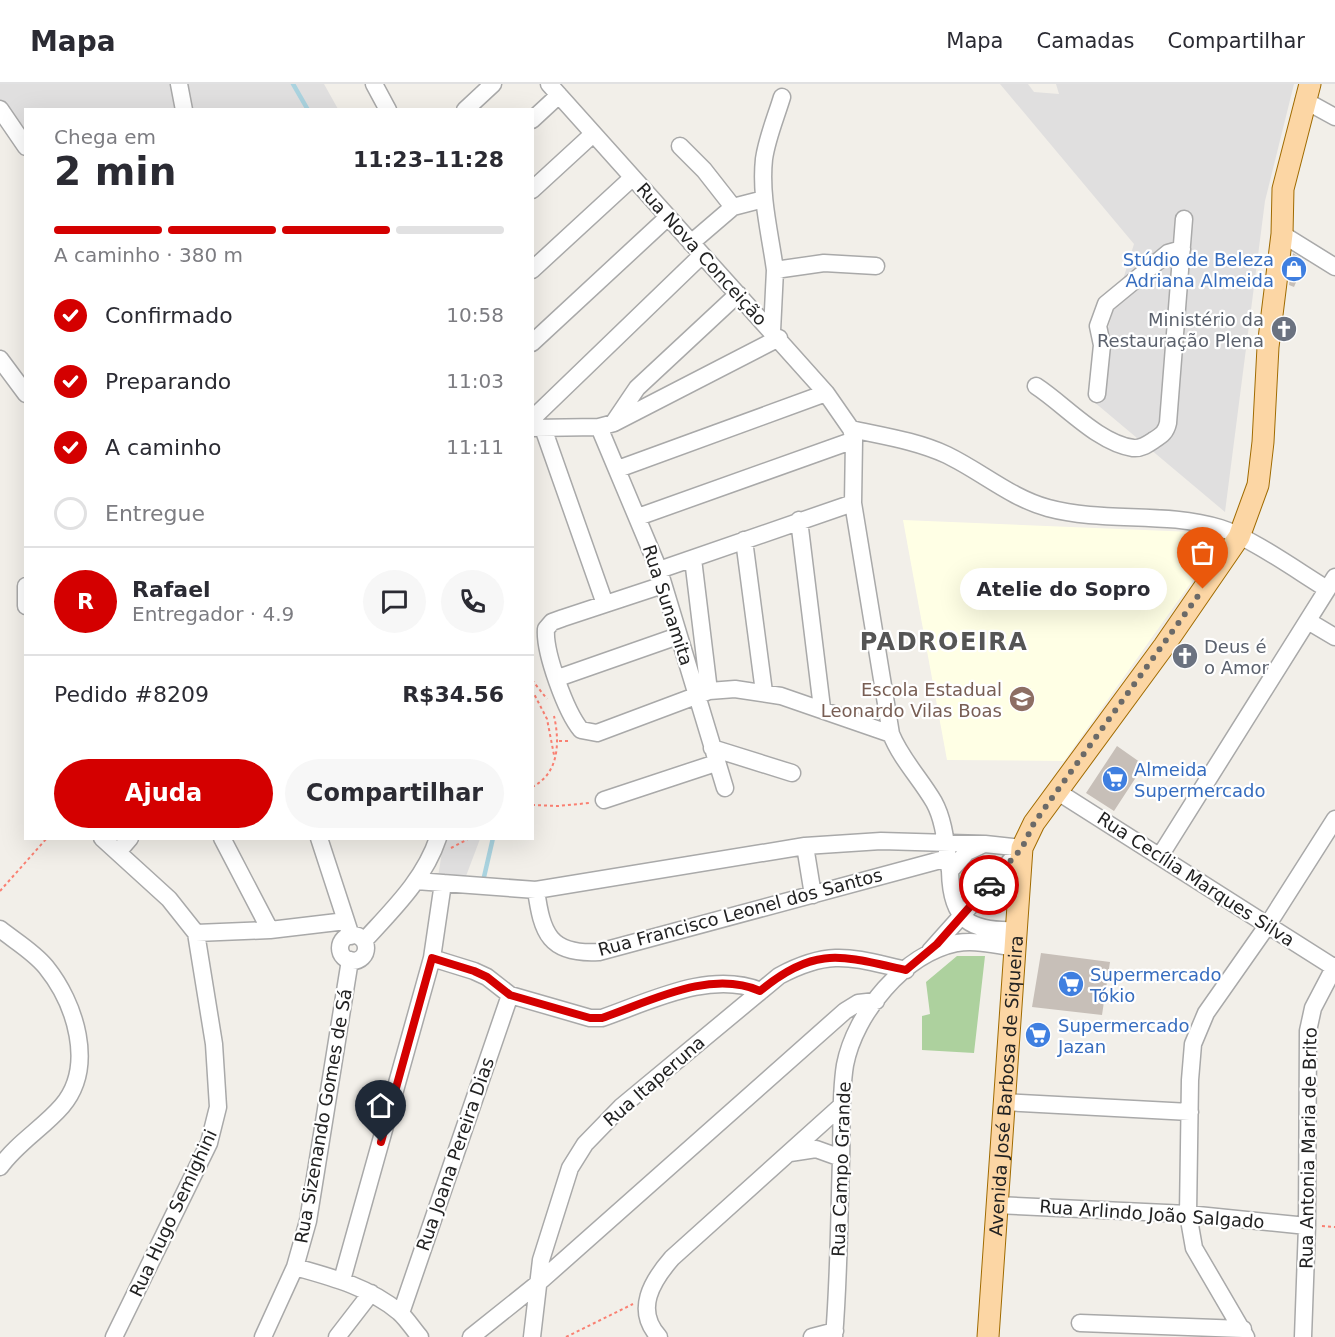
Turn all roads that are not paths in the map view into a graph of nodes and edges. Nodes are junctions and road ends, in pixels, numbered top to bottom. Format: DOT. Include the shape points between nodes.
graph roads {
  1 [pos="179,84"];
  2 [pos="374,84"];
  3 [pos="493,84"];
  4 [pos="554,90"];
  5 [pos="1307,92"];
  6 [pos="782,97"];
  7 [pos="184,108"];
  8 [pos="387,108"];
  9 [pos="467,108"];
  10 [pos="0,109"];
  11 [pos="534,117"];
  12 [pos="1335,117"];
  13 [pos="593,134"];
  14 [pos="24,144"];
  15 [pos="680,146"];
  16 [pos="632,178"];
  17 [pos="534,187"];
  18 [pos="764,199"];
  19 [pos="733,207"];
  20 [pos="668,217"];
  21 [pos="1184,219"];
  22 [pos="1282,234"];
  23 [pos="697,249"];
  24 [pos="1182,249"];
  25 [pos="876,266"];
  26 [pos="1335,267"];
  27 [pos="534,268"];
  28 [pos="775,270"];
  29 [pos="738,294"];
  30 [pos="776,335"];
  31 [pos="534,341"];
  32 [pos="0,359"];
  33 [pos="1036,386"];
  34 [pos="24,391"];
  35 [pos="826,393"];
  36 [pos="1097,394"];
  37 [pos="536,425"];
  38 [pos="607,425"];
  39 [pos="852,435"];
  40 [pos="618,469"];
  41 [pos="854,503"];
  42 [pos="638,517"];
  43 [pos="799,520"];
  44 [pos="1239,537"];
  45 [pos="744,540"];
  46 [pos="693,559"];
  47 [pos="661,577"];
  48 [pos="1331,583"];
  49 [pos="605,604"];
  50 [pos="1308,621"];
  51 [pos="678,636"];
  52 [pos="1335,637"];
  53 [pos="558,678"];
  54 [pos="764,692"];
  55 [pos="703,693"];
  56 [pos="822,708"];
  57 [pos="891,734"];
  58 [pos="714,755"];
  59 [pos="792,772"];
  60 [pos="725,788"];
  61 [pos="1058,792"];
  62 [pos="604,800"];
  63 [pos="1335,820"];
  64 [pos="104,840"];
  65 [pos="128,840"];
  66 [pos="223,840"];
  67 [pos="320,840"];
  68 [pos="437,840"];
  69 [pos="909,842"];
  70 [pos="985,844"];
  71 [pos="804,846"];
  72 [pos="1022,848"];
  73 [pos="118,852"];
  74 [pos="1160,856"];
  75 [pos="948,857"];
  76 [pos="910,867"];
  77 [pos="416,881"];
  78 [pos="443,884"];
  79 [pos="536,890"];
  80 [pos="813,895"];
  81 [pos="960,917"];
  82 [pos="1267,926"];
  83 [pos="0,929"];
  84 [pos="270,930"];
  85 [pos="196,933"];
  86 [pos="354,933"];
  87 [pos="1016,939"];
  88 [pos="432,958"];
  89 [pos="923,958"];
  90 [pos="1335,967"];
  91 [pos="906,970"];
  92 [pos="760,991"];
  93 [pos="510,995"];
  94 [pos="876,1001"];
  95 [pos="1003,1102"];
  96 [pos="841,1106"];
  97 [pos="1190,1112"];
  98 [pos="789,1154"];
  99 [pos="841,1158"];
  100 [pos="0,1167"];
  101 [pos="996,1205"];
  102 [pos="1188,1214"];
  103 [pos="1307,1226"];
  104 [pos="295,1267"];
  105 [pos="342,1280"];
  106 [pos="536,1286"];
  107 [pos="371,1293"];
  108 [pos="401,1313"];
  109 [pos="1080,1323"];
  110 [pos="1244,1333"];
  111 [pos="835,1334"];
  112 [pos="114,1337"];
  113 [pos="263,1337"];
  114 [pos="337,1337"];
  115 [pos="420,1337"];
  116 [pos="471,1337"];
  117 [pos="532,1337"];
  118 [pos="659,1337"];
  119 [pos="812,1337"];
  120 [pos="988,1337"];
  121 [pos="1303,1337"];
  1 -- 7 [label="street"];
  2 -- 8 [label="street"];
  3 -- 9 [label="street"];
  4 -- 11 [label="street"];
  4 -- 13 [label="street, Rua Nova Conceição"];
  5 -- 12 [label="street"];
  5 -- 22 [label="main road, Avenida José Barbosa de Siqueira" via="1283,189"];
  6 -- 18 [label="street" via="765,158"];
  10 -- 14 [label="street"];
  13 -- 16 [label="street, Rua Nova Conceição"];
  13 -- 17 [label="street"];
  15 -- 19 [label="street"];
  16 -- 20 [label="street, Rua Nova Conceição"];
  16 -- 27 [label="street"];
  18 -- 19 [label="street"];
  18 -- 28 [label="street"];
  19 -- 23 [label="street"];
  20 -- 23 [label="street, Rua Nova Conceição"];
  20 -- 31 [label="street"];
  21 -- 24 [label="street"];
  22 -- 26 [label="street"];
  22 -- 44 [label="main road, Avenida José Barbosa de Siqueira" via="1268,347 1258,485"];
  23 -- 29 [label="street, Rua Nova Conceição"];
  23 -- 37 [label="street"];
  24 -- 33 [label="street" via="1168,423 1162,435 1143,447 1133,448 1102,435"];
  24 -- 36 [label="street" via="1168,253 1106,304 1098,326 1102,345"];
  25 -- 28 [label="street" via="824,263"];
  28 -- 30 [label="street"];
  29 -- 30 [label="street, Rua Nova Conceição"];
  29 -- 38 [label="street" via="637,388"];
  30 -- 35 [label="street, Rua Nova Conceição"];
  30 -- 38 [label="street"];
  32 -- 34 [label="street"];
  35 -- 39 [label="street, Rua Nova Conceição"];
  35 -- 40 [label="street"];
  37 -- 38 [label="street"];
  37 -- 49 [label="street" via="572,510"];
  38 -- 40 [label="street, Rua Sunamita"];
  39 -- 41 [label="street"];
  39 -- 42 [label="street"];
  39 -- 44 [label="street" via="922,446 1047,508 1091,516 1205,524"];
  40 -- 42 [label="street, Rua Sunamita"];
  41 -- 43 [label="street"];
  41 -- 57 [label="street"];
  42 -- 47 [label="street, Rua Sunamita"];
  43 -- 45 [label="street"];
  43 -- 56 [label="street"];
  44 -- 48 [label="street"];
  44 -- 61 [label="main road, Avenida José Barbosa de Siqueira"];
  45 -- 46 [label="street"];
  45 -- 54 [label="street"];
  46 -- 47 [label="street"];
  46 -- 55 [label="street"];
  47 -- 49 [label="street"];
  47 -- 51 [label="street, Rua Sunamita"];
  48 -- 50 [label="street"];
  49 -- 53 [label="street" via="548,625 545,634"];
  50 -- 52 [label="street"];
  50 -- 74 [label="street"];
  51 -- 53 [label="street"];
  51 -- 55 [label="street, Rua Sunamita"];
  53 -- 55 [label="street" via="575,723 587,733 597,733"];
  54 -- 55 [label="street" via="735,689"];
  54 -- 56 [label="street"];
  55 -- 58 [label="street, Rua Sunamita"];
  56 -- 57 [label="street"];
  57 -- 75 [label="street" via="904,761 934,802"];
  58 -- 59 [label="street"];
  58 -- 60 [label="street, Rua Sunamita"];
  58 -- 62 [label="street"];
  61 -- 72 [label="main road, Avenida José Barbosa de Siqueira" via="1034,823"];
  61 -- 74 [label="street, Rua Cecília Marques Silva"];
  63 -- 82 [label="street"];
  64 -- 73 [label="street, Rua Hugo Semighini"];
  65 -- 73 [label="street"];
  66 -- 84 [label="street"];
  67 -- 86 [label="street"];
  68 -- 77 [label="street"];
  69 -- 71 [label="street, Rua Francisco Leonel dos Santos"];
  69 -- 75 [label="street, Rua Francisco Leonel dos Santos"];
  69 -- 76 [label="street"];
  70 -- 72 [label="street, Rua Francisco Leonel dos Santos"];
  70 -- 75 [label="street, Rua Francisco Leonel dos Santos"];
  70 -- 75 [label="street"];
  71 -- 79 [label="street, Rua Francisco Leonel dos Santos"];
  71 -- 80 [label="street"];
  72 -- 81 [label="street, Rua Campo Grande"];
  72 -- 87 [label="main road, Avenida José Barbosa de Siqueira"];
  73 -- 85 [label="street, Rua Hugo Semighini" via="169,898"];
  74 -- 82 [label="street, Rua Cecília Marques Silva"];
  75 -- 76 [label="street, Rua Francisco Leonel dos Santos"];
  75 -- 81 [label="street" via="952,893"];
  76 -- 80 [label="street, Rua Francisco Leonel dos Santos"];
  77 -- 78 [label="street, Rua Francisco Leonel dos Santos"];
  77 -- 86 [label="street"];
  78 -- 79 [label="street, Rua Francisco Leonel dos Santos"];
  78 -- 88 [label="street"];
  79 -- 80 [label="street, Rua Francisco Leonel dos Santos" via="542,928 570,951 582,953"];
  81 -- 87 [label="street" via="981,929"];
  81 -- 89 [label="street, Rua Campo Grande"];
  82 -- 90 [label="street, Rua Cecília Marques Silva"];
  82 -- 97 [label="street" via="1198,1026"];
  83 -- 100 [label="street" via="44,964 61,988 74,1021 80,1061 73,1088 63,1105"];
  84 -- 85 [label="street"];
  84 -- 86 [label="street"];
  85 -- 112 [label="street, Rua Hugo Semighini" via="214,1044 218,1107 213,1129 174,1219"];
  86 -- 104 [label="street, Rua Sizenando Gomes de Sá" via="341,947 343,956 350,960 308,1221"];
  87 -- 89 [label="street, Rua Campo Grande" via="955,944"];
  87 -- 95 [label="main road, Avenida José Barbosa de Siqueira"];
  88 -- 93 [label="street" via="487,977"];
  88 -- 105 [label="street"];
  89 -- 91 [label="street, Rua Campo Grande"];
  90 -- 103 [label="street, Rua Antonia Maria de Brito" via="1312,1008 1308,1032"];
  91 -- 92 [label="street, Rua Itaperuna" via="842,956 824,958 804,962"];
  91 -- 94 [label="street, Rua Campo Grande"];
  92 -- 93 [label="street" via="735,982 700,985 602,1018"];
  92 -- 106 [label="street, Rua Itaperuna" via="621,1107 585,1144 570,1168"];
  93 -- 108 [label="street, Rua Joana Pereira Dias"];
  94 -- 96 [label="street, Rua Campo Grande" via="852,1043"];
  94 -- 106 [label="street" via="858,1003 845,1011"];
  95 -- 97 [label="street"];
  95 -- 101 [label="main road, Avenida José Barbosa de Siqueira"];
  96 -- 98 [label="street"];
  96 -- 99 [label="street, Rua Campo Grande"];
  97 -- 102 [label="street"];
  98 -- 99 [label="street" via="816,1149"];
  98 -- 118 [label="street" via="658,1273 646,1298 648,1319"];
  99 -- 111 [label="street, Rua Campo Grande"];
  101 -- 102 [label="street, Rua Arlindo João Salgado"];
  101 -- 120 [label="main road, Avenida José Barbosa de Siqueira"];
  102 -- 103 [label="street, Rua Arlindo João Salgado"];
  102 -- 110 [label="street" via="1200,1262"];
  103 -- 121 [label="street, Rua Antonia Maria de Brito"];
  104 -- 105 [label="street"];
  104 -- 113 [label="street, Rua Sizenando Gomes de Sá"];
  105 -- 107 [label="street"];
  106 -- 116 [label="street"];
  106 -- 117 [label="street, Rua Itaperuna"];
  107 -- 108 [label="street"];
  107 -- 114 [label="street"];
  108 -- 115 [label="street"];
  109 -- 110 [label="street"];
  111 -- 119 [label="street"];
}
